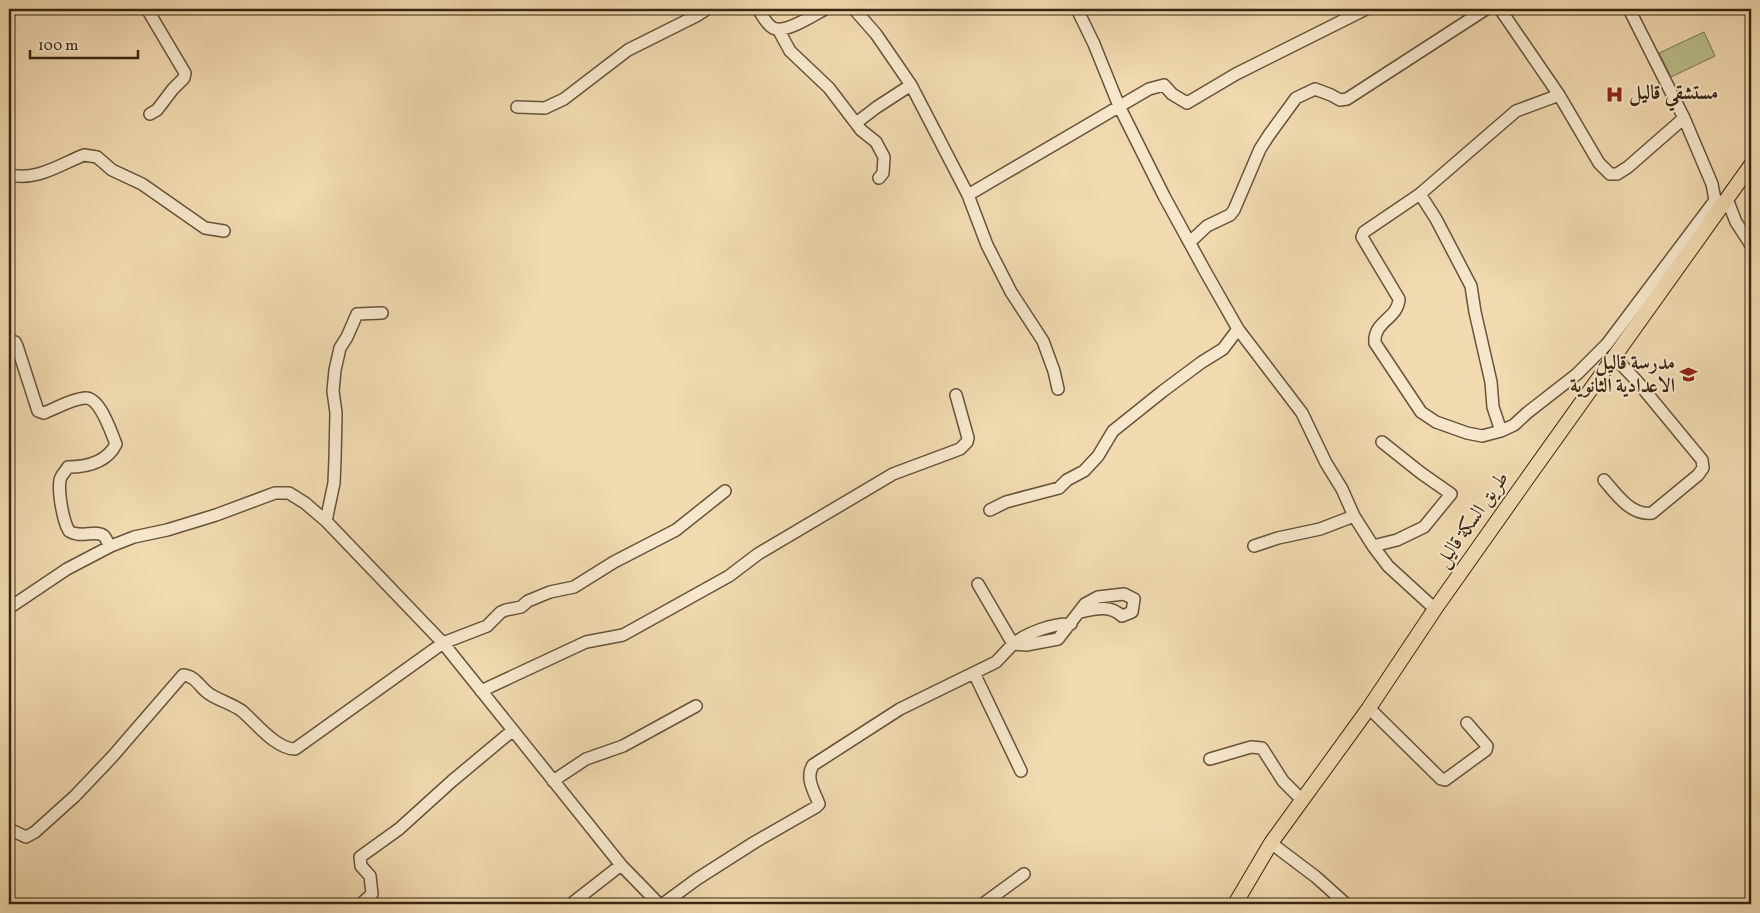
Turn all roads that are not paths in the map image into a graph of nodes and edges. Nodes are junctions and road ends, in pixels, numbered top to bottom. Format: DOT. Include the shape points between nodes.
graph roads {
  1 [pos="147,9"];
  2 [pos="707,9"];
  3 [pos="758,9"];
  4 [pos="825,9"];
  5 [pos="854,9"];
  6 [pos="1077,9"];
  7 [pos="1366,9"];
  8 [pos="1486,9"];
  9 [pos="1500,9"];
  10 [pos="1629,9"];
  11 [pos="778,29"];
  12 [pos="911,86"];
  13 [pos="1559,95"];
  14 [pos="1119,106"];
  15 [pos="517,107"];
  16 [pos="150,114"];
  17 [pos="1684,118"];
  18 [pos="856,122"];
  19 [pos="1751,165"];
  20 [pos="9,175"];
  21 [pos="879,178"];
  22 [pos="1712,184"];
  23 [pos="1739,184"];
  24 [pos="1420,194"];
  25 [pos="968,195"];
  26 [pos="1720,203"];
  27 [pos="224,231"];
  28 [pos="1190,242"];
  29 [pos="1751,245"];
  30 [pos="382,313"];
  31 [pos="1238,329"];
  32 [pos="9,342"];
  33 [pos="1614,357"];
  34 [pos="1058,389"];
  35 [pos="956,395"];
  36 [pos="1501,431"];
  37 [pos="1382,442"];
  38 [pos="1604,480"];
  39 [pos="726,491"];
  40 [pos="990,510"];
  41 [pos="1354,516"];
  42 [pos="326,522"];
  43 [pos="110,546"];
  44 [pos="1254,546"];
  45 [pos="1373,546"];
  46 [pos="978,584"];
  47 [pos="9,608"];
  48 [pos="1435,609"];
  49 [pos="1080,612"];
  50 [pos="1071,624"];
  51 [pos="1046,629"];
  52 [pos="1058,639"];
  53 [pos="443,643"];
  54 [pos="1013,644"];
  55 [pos="974,673"];
  56 [pos="481,691"];
  57 [pos="696,706"];
  58 [pos="1369,708"];
  59 [pos="1467,723"];
  60 [pos="512,731"];
  61 [pos="1210,760"];
  62 [pos="1022,771"];
  63 [pos="553,781"];
  64 [pos="1302,800"];
  65 [pos="9,829"];
  66 [pos="1271,844"];
  67 [pos="621,865"];
  68 [pos="1024,874"];
  69 [pos="361,904"];
  70 [pos="572,904"];
  71 [pos="661,904"];
  72 [pos="983,904"];
  73 [pos="1235,904"];
  74 [pos="1346,904"];
  1 -- 16 [label="street" via="185,73 157,110"];
  2 -- 15 [label="street" via="628,50 564,99 545,108"];
  3 -- 11 [label="street" via="771,27"];
  4 -- 11 [label="street" via="796,25"];
  5 -- 12 [label="street" via="876,34"];
  6 -- 14 [label="street"];
  7 -- 14 [label="street" via="1244,70 1187,103 1164,85 1149,88"];
  8 -- 28 [label="street" via="1347,99 1340,100 1315,89 1296,98 1260,150 1234,210 1207,226"];
  9 -- 13 [label="street"];
  10 -- 17 [label="street"];
  11 -- 18 [label="street" via="790,50 829,88"];
  12 -- 18 [label="street"];
  12 -- 25 [label="street"];
  13 -- 17 [label="street" via="1599,163 1610,174 1617,174 1628,167"];
  13 -- 24 [label="street" via="1516,111"];
  14 -- 25 [label="street"];
  14 -- 28 [label="street"];
  17 -- 22 [label="street"];
  18 -- 21 [label="street" via="881,149 885,166"];
  19 -- 23 [label="main road, طريق السكة قاليل"];
  20 -- 27 [label="street" via="36,175 91,155 112,170 142,184 205,228"];
  22 -- 23 [label="street" via="1725,189"];
  22 -- 26 [label="street"];
  23 -- 26 [label="main road, طريق السكة قاليل"];
  24 -- 36 [label="street" via="1472,286 1493,407"];
  24 -- 36 [label="street" via="1364,232 1362,238 1399,299 1395,312 1374,335 1375,342 1421,412 1436,422 1467,433 1482,436"];
  25 -- 34 [label="street" via="1011,292 1043,341"];
  26 -- 29 [label="street"];
  26 -- 33 [label="main road, طريق السكة قاليل"];
  26 -- 36 [label="street" via="1607,344 1577,374 1514,425"];
  28 -- 31 [label="street"];
  30 -- 42 [label="street" via="357,314 340,348 333,391 336,413 334,483"];
  31 -- 40 [label="street" via="1223,349 1113,431 1098,456 1084,471 1059,488 1006,502"];
  31 -- 41 [label="street" via="1302,413"];
  32 -- 43 [label="street" via="15,342 17,346 38,411 44,413 88,398 95,402 109,425 116,444 112,452 99,462 68,467 60,481 62,515 69,531 78,536 97,533 104,536"];
  33 -- 38 [label="street" via="1702,460 1703,468 1652,513 1646,514 1629,507"];
  33 -- 48 [label="main road, طريق السكة قاليل"];
  35 -- 56 [label="street" via="968,438 960,449 893,474 758,554 729,576 623,635 586,642"];
  37 -- 45 [label="street" via="1450,494 1424,527 1397,540"];
  39 -- 53 [label="street" via="676,530 574,587 550,592 521,607 501,612 487,626"];
  41 -- 44 [label="street" via="1320,529"];
  41 -- 45 [label="street"];
  42 -- 43 [label="street" via="289,493 275,493 216,515"];
  42 -- 53 [label="street"];
  43 -- 47 [label="street" via="67,569"];
  45 -- 48 [label="street" via="1388,566"];
  46 -- 54 [label="street"];
  48 -- 58 [label="main road, طريق السكة قاليل"];
  49 -- 50 [label="street"];
  50 -- 51 [label="street" via="1061,623"];
  50 -- 52 [label="street"];
  51 -- 52 [label="street"];
  51 -- 54 [label="street" via="1024,635"];
  52 -- 54 [label="street"];
  53 -- 56 [label="street"];
  53 -- 65 [label="street" via="295,749 286,748 241,711 210,695 198,682 183,675 112,757 35,832 26,837"];
  54 -- 55 [label="street" via="996,662"];
  55 -- 62 [label="street"];
  55 -- 71 [label="street" via="900,709 821,760 810,770 809,778 819,804 816,807"];
  56 -- 60 [label="street"];
  57 -- 63 [label="street" via="623,746 586,759"];
  58 -- 59 [label="street" via="1445,780 1486,750 1487,746"];
  58 -- 64 [label="main road, طريق السكة قاليل"];
  60 -- 63 [label="street"];
  60 -- 69 [label="street" via="399,829 360,857 361,866 370,876 372,894"];
  61 -- 64 [label="street" via="1251,747 1262,748 1284,781"];
  63 -- 67 [label="street"];
  64 -- 66 [label="main road, طريق السكة قاليل"];
  66 -- 73 [label="main road, طريق السكة قاليل"];
  66 -- 74 [label="street"];
  67 -- 70 [label="street"];
  67 -- 71 [label="street"];
  68 -- 72 [label="street"];
}
